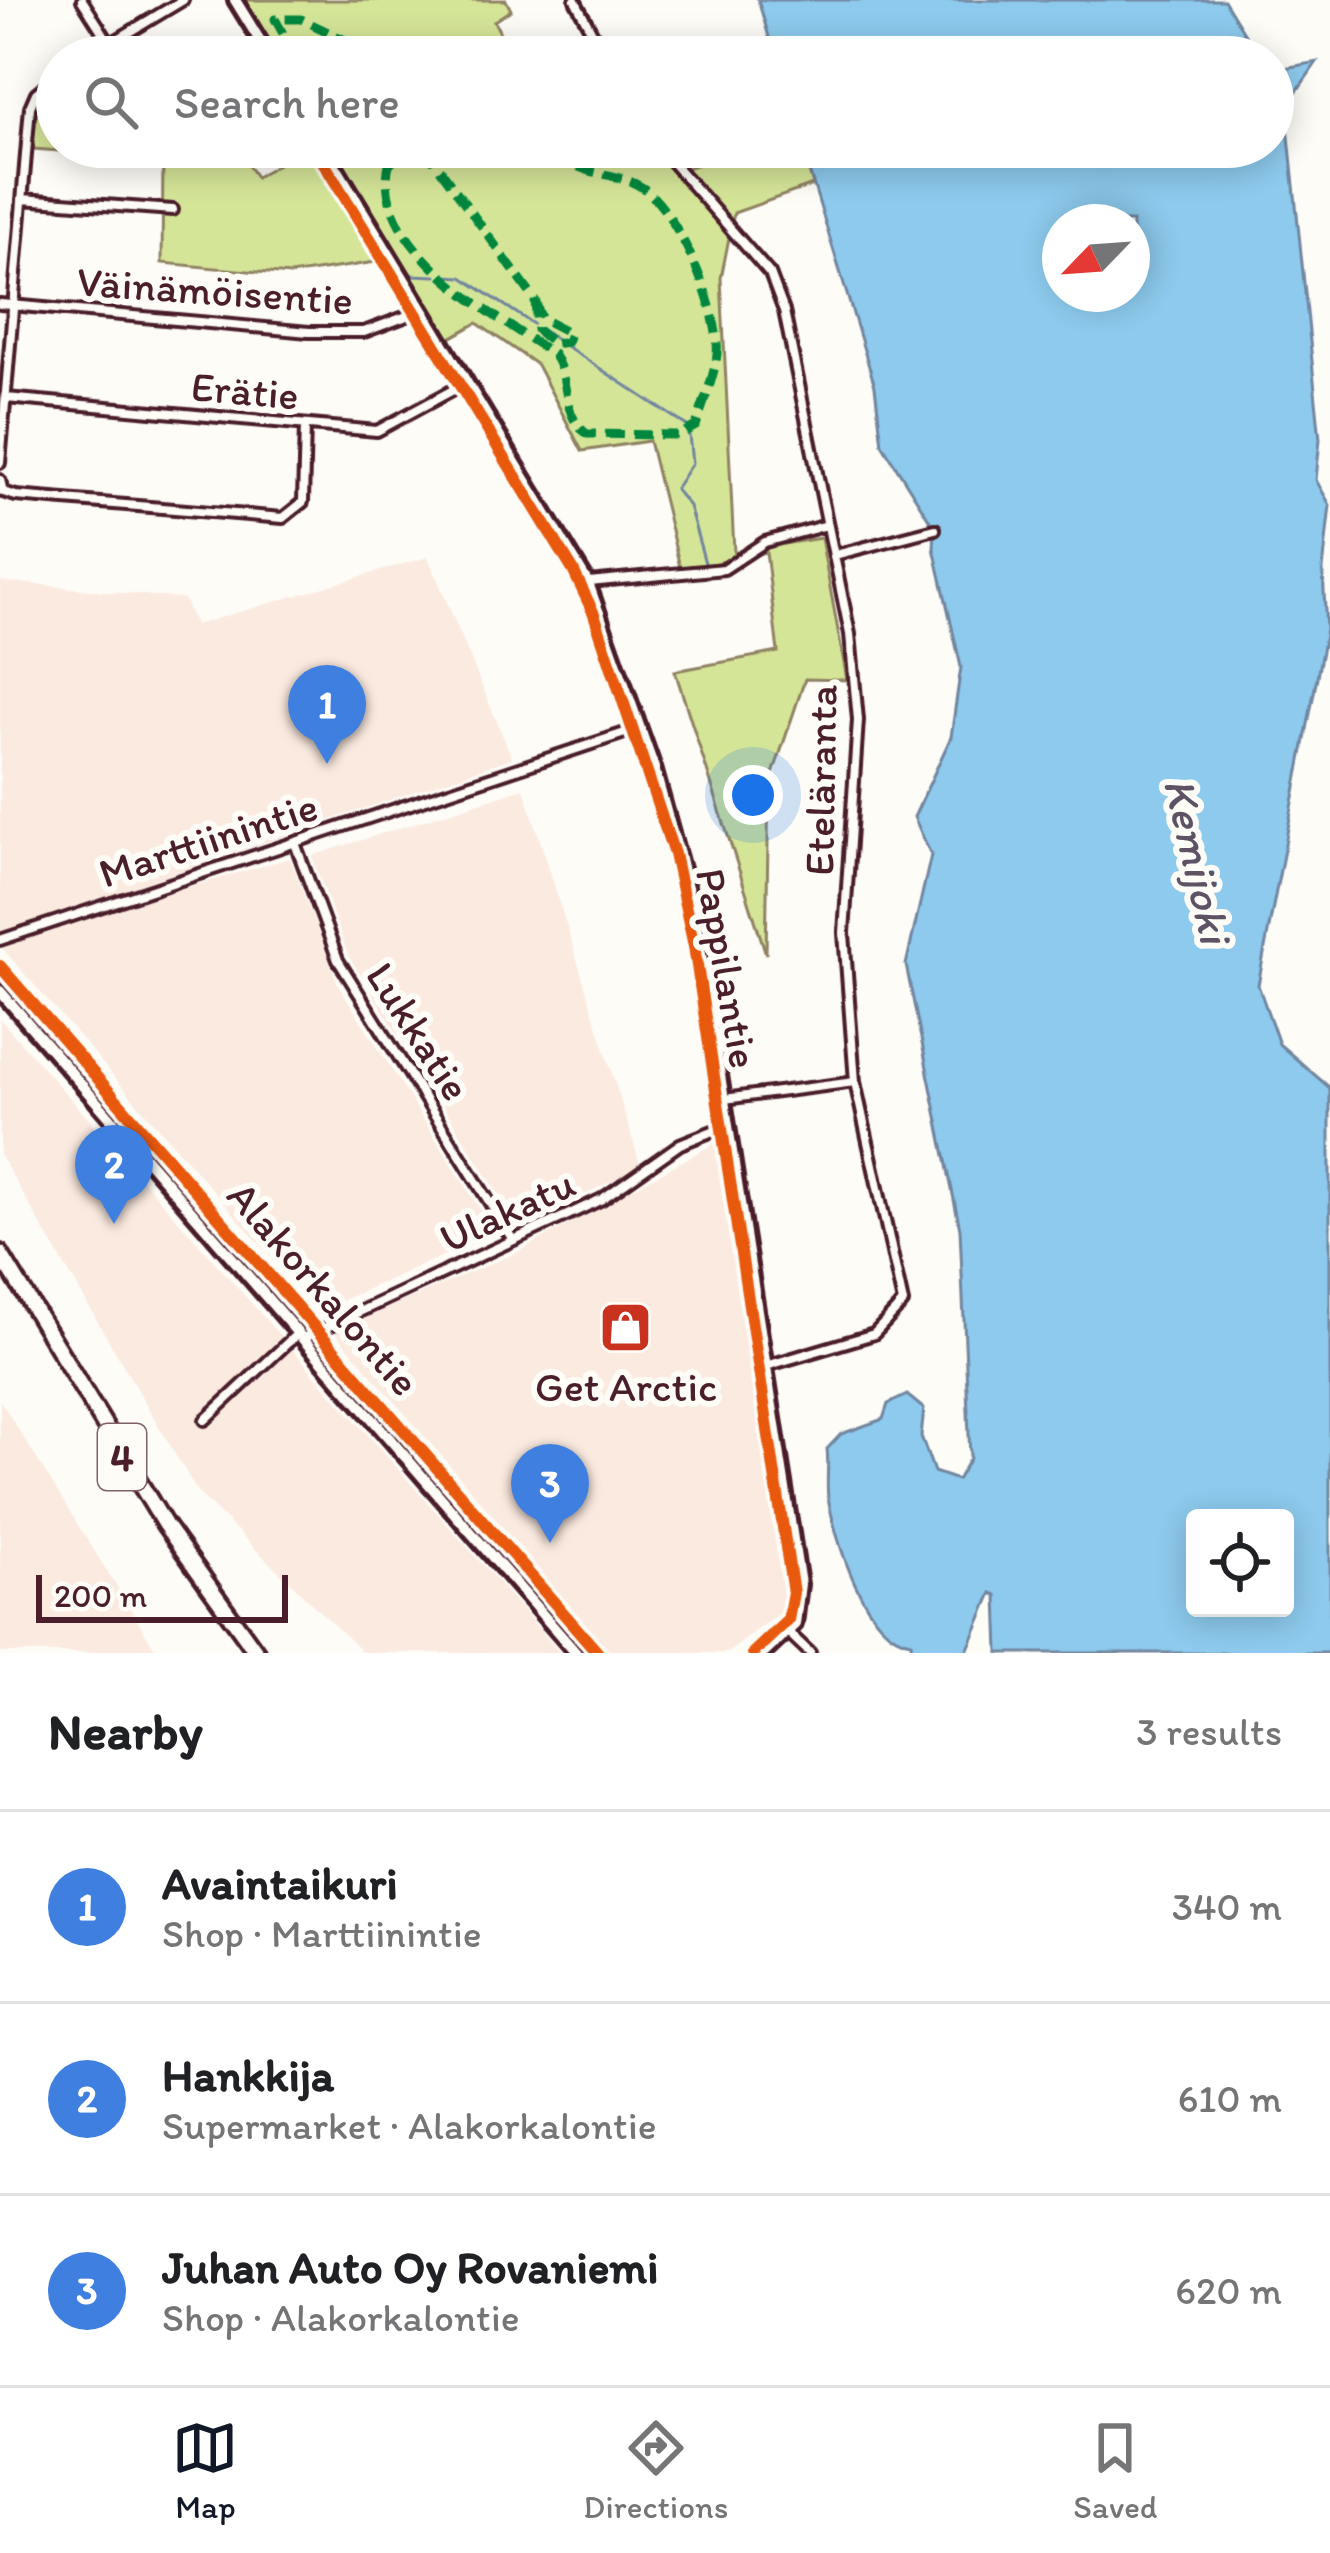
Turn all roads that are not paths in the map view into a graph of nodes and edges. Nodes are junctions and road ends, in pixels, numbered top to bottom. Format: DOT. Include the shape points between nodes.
graph roads {
  1 [pos="82,0"];
  2 [pos="183,0"];
  3 [pos="236,0"];
  4 [pos="575,0"];
  5 [pos="105,36"];
  6 [pos="123,36"];
  7 [pos="257,36"];
  8 [pos="594,36"];
  9 [pos="36,92"];
  10 [pos="337,168"];
  11 [pos="677,168"];
  12 [pos="22,199"];
  13 [pos="173,210"];
  14 [pos="0,304"];
  15 [pos="13,306"];
  16 [pos="423,310"];
  17 [pos="466,383"];
  18 [pos="6,398"];
  19 [pos="305,425"];
  20 [pos="0,463"];
  21 [pos="0,480"];
  22 [pos="3,492"];
  23 [pos="827,525"];
  24 [pos="935,529"];
  25 [pos="835,555"];
  26 [pos="588,583"];
  27 [pos="641,728"];
  28 [pos="295,843"];
  29 [pos="0,940"];
  30 [pos="0,991"];
  31 [pos="855,1082"];
  32 [pos="724,1100"];
  33 [pos="728,1125"];
  34 [pos="514,1240"];
  35 [pos="0,1253"];
  36 [pos="300,1335"];
  37 [pos="765,1367"];
  38 [pos="205,1420"];
  39 [pos="789,1633"];
  40 [pos="257,1653"];
  41 [pos="576,1653"];
  42 [pos="764,1653"];
  43 [pos="810,1653"];
  1 -- 5 [label="street"];
  2 -- 6 [label="street"];
  3 -- 7 [label="street"];
  4 -- 8 [label="street"];
  9 -- 12 [label="street"];
  10 -- 16 [label="street, Pappilantie"];
  11 -- 23 [label="street, Eteläranta" via="770,274"];
  12 -- 13 [label="street"];
  12 -- 15 [label="street"];
  14 -- 15 [label="street, Väinämöisentie"];
  15 -- 16 [label="street, Väinämöisentie" via="309,332 364,332"];
  15 -- 18 [label="street"];
  16 -- 17 [label="street, Pappilantie"];
  17 -- 19 [label="street, Erätie" via="377,431"];
  17 -- 26 [label="street, Pappilantie"];
  18 -- 19 [label="street, Erätie"];
  18 -- 20 [label="street"];
  19 -- 22 [label="street" via="302,502 284,518"];
  21 -- 22 [label="street"];
  23 -- 25 [label="street, Eteläranta"];
  23 -- 26 [label="street" via="765,542 724,569"];
  24 -- 25 [label="street"];
  25 -- 31 [label="street, Eteläranta" via="858,720 844,933"];
  26 -- 27 [label="street, Pappilantie"];
  27 -- 28 [label="street, Marttiinintie"];
  27 -- 32 [label="street, Pappilantie" via="695,916"];
  28 -- 29 [label="street, Marttiinintie"];
  28 -- 34 [label="street, Lukkatie" via="338,960"];
  30 -- 36 [label="street, Alakorkalontie"];
  31 -- 32 [label="street"];
  31 -- 37 [label="street, Eteläranta" via="903,1303 874,1334"];
  32 -- 33 [label="street, Pappilantie"];
  33 -- 34 [label="street, Ulakatu"];
  33 -- 37 [label="street, Pappilantie"];
  34 -- 36 [label="street, Ulakatu"];
  35 -- 40 [label="highway, 4" via="153,1506"];
  36 -- 38 [label="street, Ulakatu"];
  36 -- 41 [label="street, Alakorkalontie"];
  37 -- 39 [label="street, Pappilantie" via="800,1584"];
  39 -- 42 [label="street"];
  39 -- 43 [label="street"];
}
